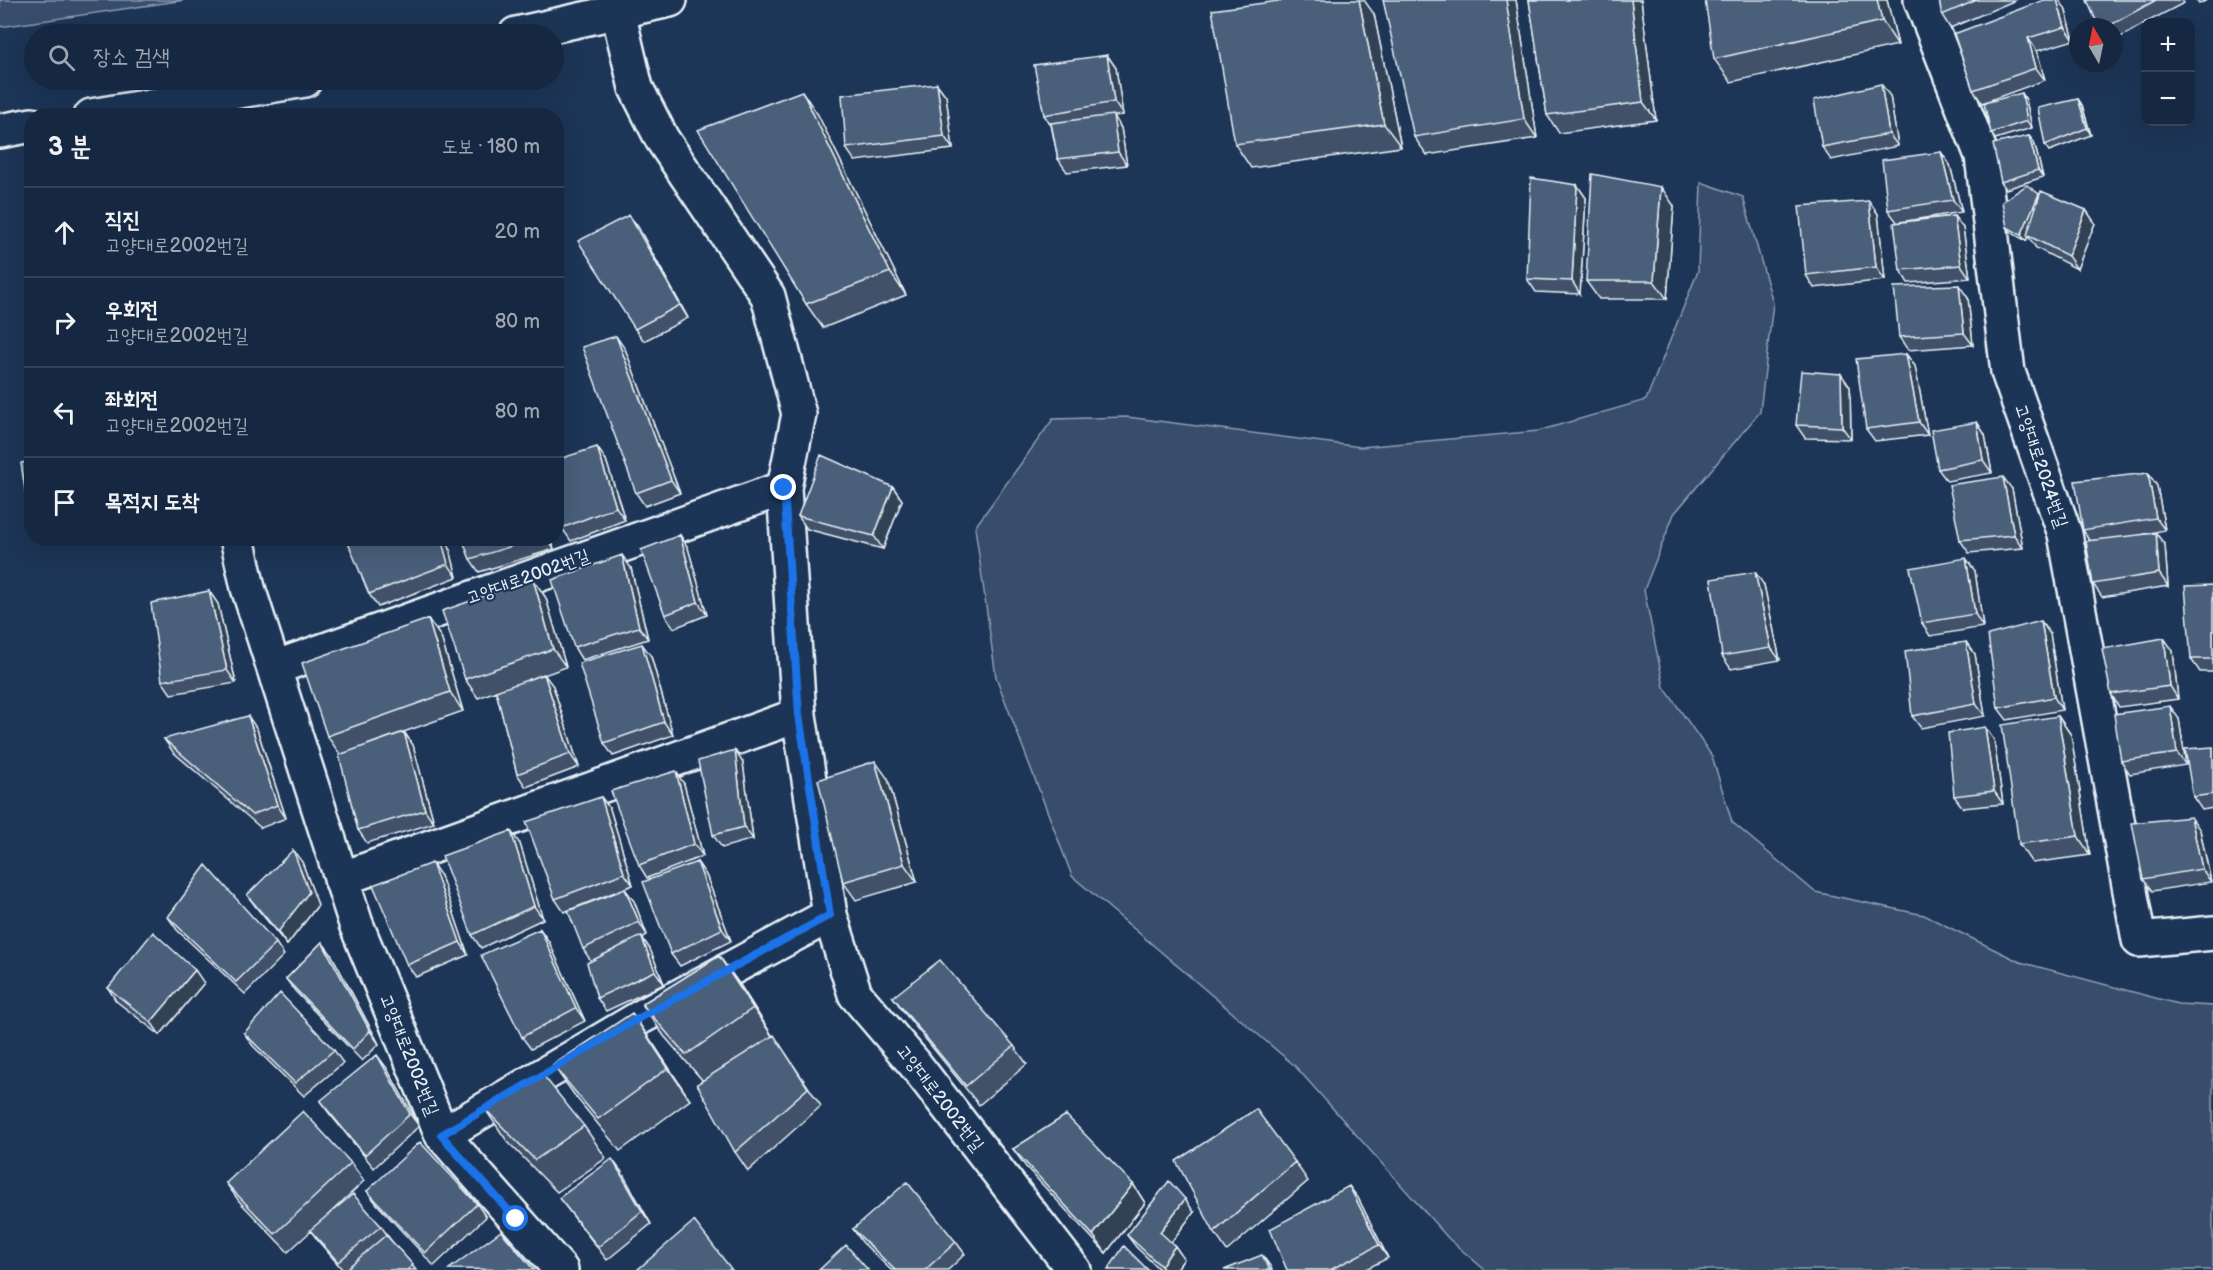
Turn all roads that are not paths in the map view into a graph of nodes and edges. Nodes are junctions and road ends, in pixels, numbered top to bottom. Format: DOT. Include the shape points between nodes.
graph roads {
  1 [pos="670,0"];
  2 [pos="1921,0"];
  3 [pos="618,12"];
  4 [pos="562,24"];
  5 [pos="254,90"];
  6 [pos="161,108"];
  7 [pos="24,126"];
  8 [pos="0,131"];
  9 [pos="784,488"];
  10 [pos="239,546"];
  11 [pos="274,668"];
  12 [pos="799,715"];
  13 [pos="341,879"];
  14 [pos="830,915"];
  15 [pos="2213,933"];
  16 [pos="441,1135"];
  17 [pos="561,1270"];
  18 [pos="1074,1270"];
  1 -- 3 [label="street"];
  2 -- 15 [label="street, 고양대로2024번길" via="1982,156 2008,372 2065,534 2139,940"];
  3 -- 4 [label="street"];
  3 -- 9 [label="street, 고양대로2002번길" via="636,88 662,139 768,297 800,414"];
  5 -- 6 [label="street"];
  7 -- 8 [label="street"];
  9 -- 11 [label="street, 고양대로2002번길"];
  9 -- 12 [label="street, 고양대로2002번길"];
  10 -- 11 [label="street, 고양대로2002번길"];
  11 -- 13 [label="street, 고양대로2002번길"];
  12 -- 13 [label="street"];
  12 -- 14 [label="street, 고양대로2002번길"];
  13 -- 16 [label="street, 고양대로2002번길"];
  14 -- 16 [label="street, 고양대로2002번길" via="641,1017"];
  14 -- 18 [label="street, 고양대로2002번길" via="855,994 914,1063"];
  16 -- 17 [label="street, 고양대로2002번길" via="504,1230"];
}
